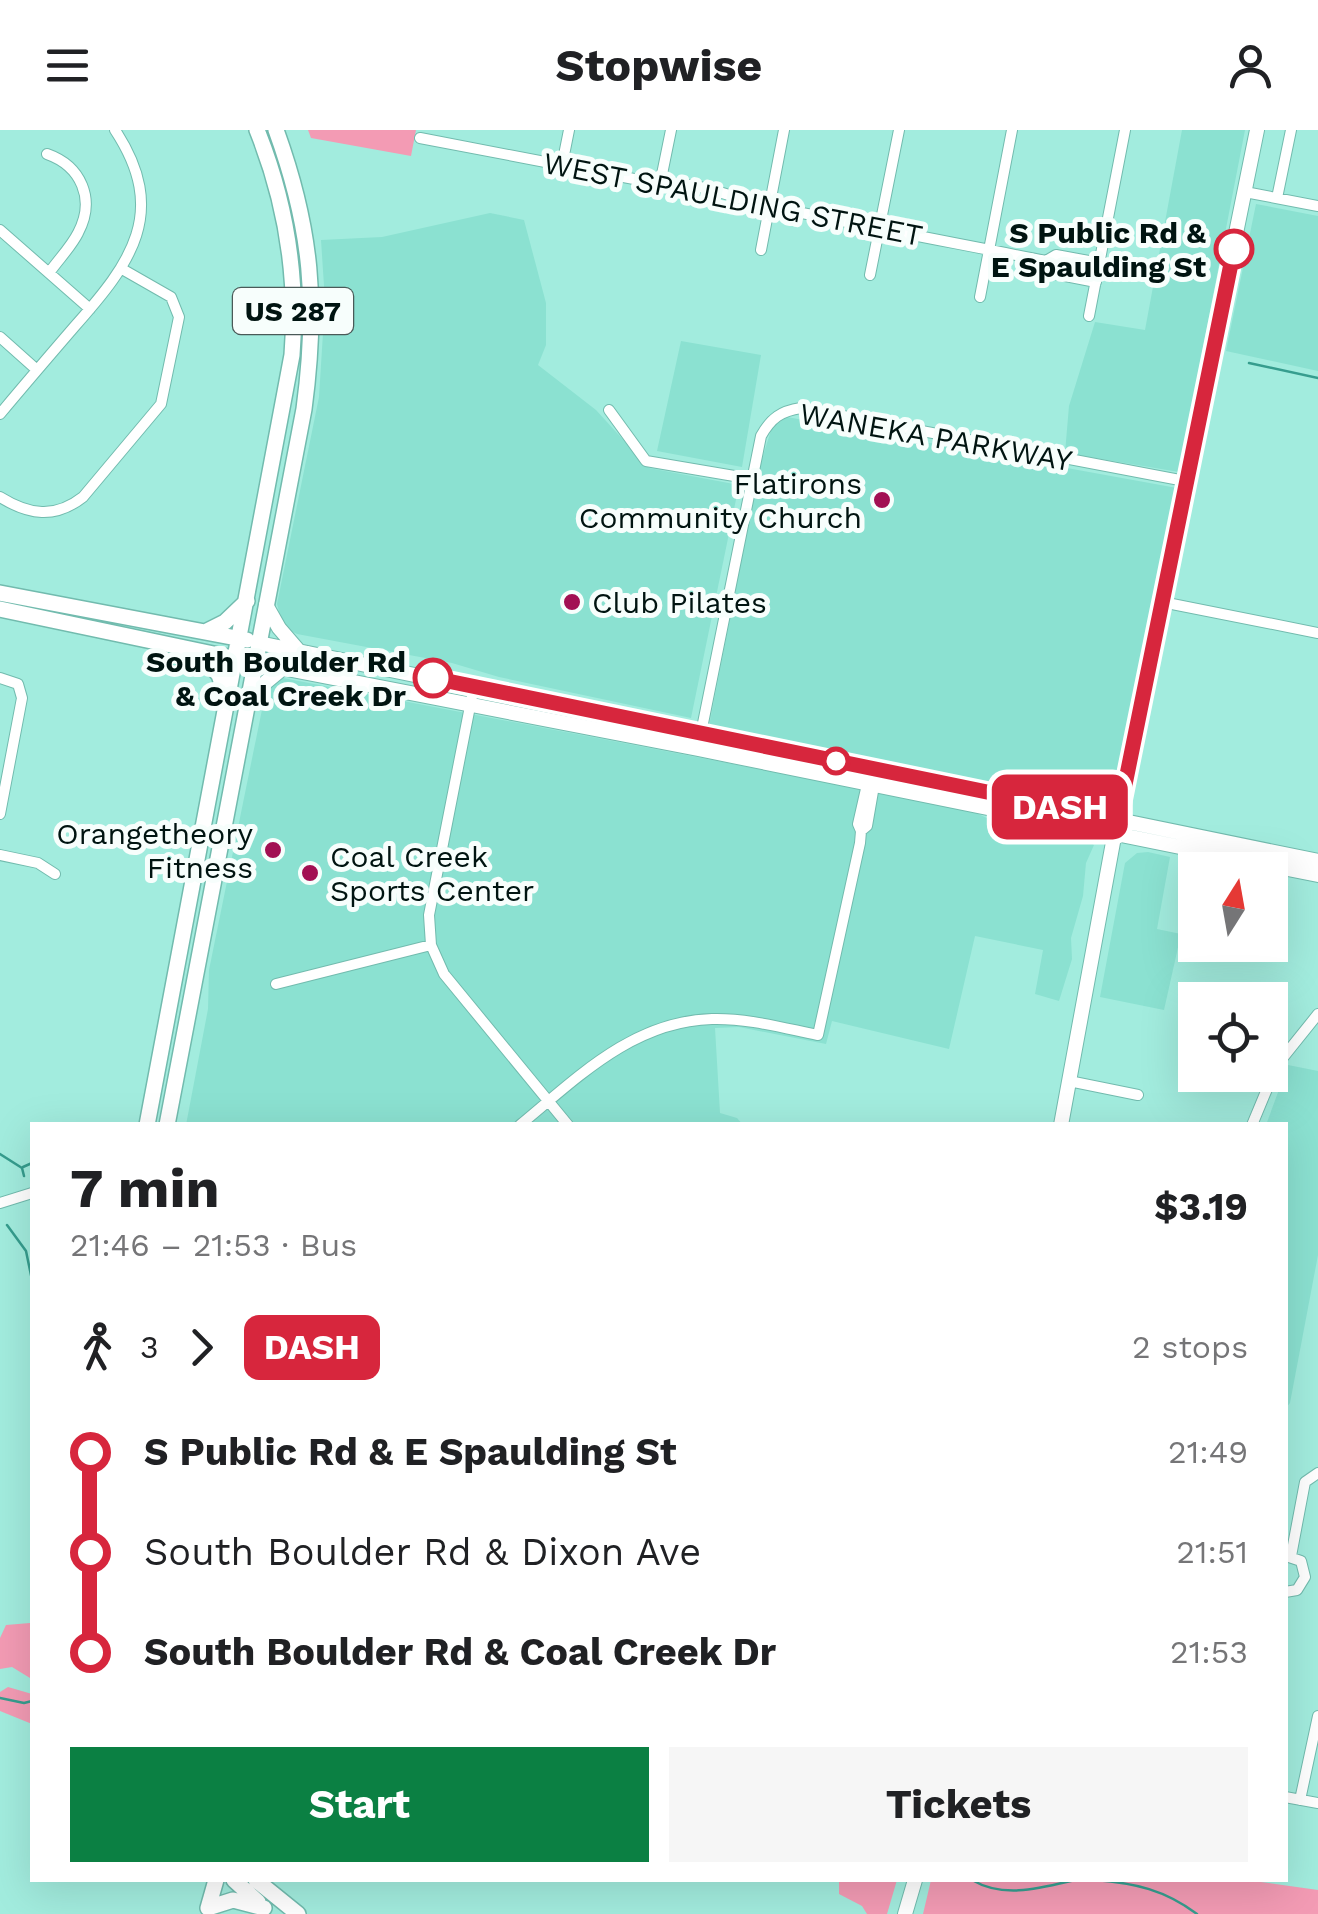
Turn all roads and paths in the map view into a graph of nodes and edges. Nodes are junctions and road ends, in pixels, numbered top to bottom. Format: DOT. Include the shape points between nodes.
graph roads {
  1 [pos="115,130"];
  2 [pos="256,130"];
  3 [pos="276,130"];
  4 [pos="466,130"];
  5 [pos="569,130"];
  6 [pos="671,130"];
  7 [pos="784,130"];
  8 [pos="898,130"];
  9 [pos="1012,130"];
  10 [pos="1125,130"];
  11 [pos="1257,130"];
  12 [pos="1291,130"];
  13 [pos="420,138"];
  14 [pos="463,146"];
  15 [pos="47,154"];
  16 [pos="562,165"];
  17 [pos="660,184"];
  18 [pos="1245,192"];
  19 [pos="1277,198"];
  20 [pos="769,206"];
  21 [pos="1318,206"];
  22 [pos="878,229"];
  23 [pos="0,230"];
  24 [pos="761,250"];
  25 [pos="988,250"];
  26 [pos="1046,261"];
  27 [pos="1100,263"];
  28 [pos="122,269"];
  29 [pos="48,272"];
  30 [pos="870,275"];
  31 [pos="1096,282"];
  32 [pos="980,297"];
  33 [pos="90,309"];
  34 [pos="1089,316"];
  35 [pos="0,337"];
  36 [pos="37,370"];
  37 [pos="609,410"];
  38 [pos="0,414"];
  39 [pos="752,479"];
  40 [pos="1185,482"];
  41 [pos="0,497"];
  42 [pos="0,594"];
  43 [pos="247,601"];
  44 [pos="1162,602"];
  45 [pos="266,605"];
  46 [pos="0,609"];
  47 [pos="204,632"];
  48 [pos="1318,633"];
  49 [pos="239,639"];
  50 [pos="259,643"];
  51 [pos="298,650"];
  52 [pos="200,652"];
  53 [pos="236,659"];
  54 [pos="256,663"];
  55 [pos="283,668"];
  56 [pos="0,678"];
  57 [pos="474,686"];
  58 [pos="228,699"];
  59 [pos="470,704"];
  60 [pos="247,706"];
  61 [pos="701,732"];
  62 [pos="698,749"];
  63 [pos="874,769"];
  64 [pos="3,782"];
  65 [pos="871,784"];
  66 [pos="0,814"];
  67 [pos="1116,826"];
  68 [pos="0,855"];
  69 [pos="1318,861"];
  70 [pos="55,874"];
  71 [pos="1318,876"];
  72 [pos="432,945"];
  73 [pos="276,984"];
  74 [pos="1318,1014"];
  75 [pos="1068,1081"];
  76 [pos="1138,1095"];
  77 [pos="548,1102"];
  78 [pos="148,1122"];
  79 [pos="168,1122"];
  80 [pos="524,1122"];
  81 [pos="565,1122"];
  82 [pos="1061,1122"];
  83 [pos="1253,1122"];
  84 [pos="30,1194"];
  85 [pos="0,1203"];
  86 [pos="1315,1474"];
  87 [pos="1288,1556"];
  88 [pos="1312,1578"];
  89 [pos="1288,1592"];
  90 [pos="1318,1716"];
  91 [pos="1288,1798"];
  92 [pos="1300,1800"];
  93 [pos="1318,1803"];
  94 [pos="215,1882"];
  95 [pos="236,1882"];
  96 [pos="258,1882"];
  97 [pos="914,1882"];
  98 [pos="205,1911"];
  99 [pos="268,1911"];
  100 [pos="298,1914"];
  101 [pos="904,1914"];
  1 -- 28 [label="street" via="140,189 138,230"];
  2 -- 43 [label="main road, US 287" via="289,243 293,336"];
  3 -- 45 [label="main road, US 287" via="307,237 312,335"];
  4 -- 14 [label="street"];
  5 -- 16 [label="street"];
  6 -- 17 [label="street"];
  7 -- 20 [label="street"];
  8 -- 22 [label="street"];
  9 -- 25 [label="street"];
  10 -- 27 [label="street"];
  11 -- 18 [label="main road"];
  12 -- 19 [label="street"];
  13 -- 14 [label="street, WEST SPAULDING STREET"];
  14 -- 16 [label="street, WEST SPAULDING STREET"];
  15 -- 29 [label="street" via="67,161 79,177 86,207 76,237"];
  16 -- 17 [label="street, WEST SPAULDING STREET"];
  17 -- 20 [label="street, WEST SPAULDING STREET" via="706,188"];
  18 -- 19 [label="street"];
  18 -- 40 [label="main road"];
  19 -- 21 [label="street"];
  20 -- 22 [label="street, WEST SPAULDING STREET"];
  20 -- 24 [label="street"];
  22 -- 25 [label="street, WEST SPAULDING STREET"];
  22 -- 30 [label="street"];
  23 -- 29 [label="street"];
  25 -- 26 [label="street, WEST SPAULDING STREET"];
  25 -- 32 [label="street"];
  26 -- 27 [label="street, WEST SPAULDING STREET" via="1056,255"];
  26 -- 31 [label="street, WEST SPAULDING STREET" via="1055,274"];
  27 -- 31 [label="street"];
  28 -- 33 [label="street"];
  28 -- 41 [label="street" via="171,297 179,314 162,404 68,509 40,514"];
  29 -- 33 [label="street"];
  31 -- 34 [label="street"];
  33 -- 36 [label="street"];
  35 -- 36 [label="street"];
  36 -- 38 [label="street"];
  37 -- 39 [label="street" via="646,462"];
  39 -- 40 [label="street, WANEKA PARKWAY" via="767,424 802,408"];
  39 -- 61 [label="street, WANEKA PARKWAY"];
  40 -- 44 [label="main road"];
  42 -- 47 [label="main road"];
  43 -- 47 [label="main road"];
  43 -- 49 [label="main road, US 287"];
  44 -- 48 [label="street"];
  44 -- 67 [label="main road"];
  45 -- 50 [label="main road, US 287"];
  45 -- 51 [label="main road"];
  46 -- 52 [label="main road"];
  47 -- 49 [label="main road"];
  49 -- 50 [label="main road"];
  49 -- 53 [label="main road, US 287"];
  50 -- 51 [label="main road"];
  50 -- 54 [label="main road, US 287"];
  51 -- 57 [label="main road"];
  52 -- 53 [label="main road"];
  52 -- 58 [label="main road"];
  53 -- 54 [label="main road"];
  53 -- 58 [label="main road, US 287"];
  54 -- 55 [label="main road"];
  54 -- 60 [label="main road, US 287"];
  55 -- 59 [label="main road"];
  55 -- 60 [label="main road"];
  56 -- 64 [label="street" via="18,684 22,698"];
  57 -- 59 [label="street"];
  57 -- 61 [label="main road"];
  58 -- 78 [label="main road, US 287"];
  59 -- 62 [label="main road"];
  59 -- 72 [label="street" via="429,914"];
  60 -- 79 [label="main road, US 287"];
  61 -- 62 [label="street, WANEKA PARKWAY"];
  61 -- 63 [label="main road"];
  62 -- 65 [label="main road"];
  63 -- 65 [label="street"];
  63 -- 67 [label="main road"];
  64 -- 66 [label="street"];
  65 -- 67 [label="main road"];
  65 -- 77 [label="street" via="818,1035 742,1020 681,1022 627,1042"];
  67 -- 69 [label="main road"];
  67 -- 71 [label="main road"];
  67 -- 75 [label="main road"];
  68 -- 70 [label="street"];
  72 -- 73 [label="street"];
  72 -- 77 [label="street" via="444,974"];
  74 -- 83 [label="street" via="1277,1065"];
  75 -- 76 [label="street"];
  75 -- 82 [label="main road"];
  77 -- 80 [label="street"];
  77 -- 81 [label="street"];
  84 -- 85 [label="street"];
  86 -- 87 [label="street" via="1305,1485"];
  87 -- 88 [label="street"];
  88 -- 89 [label="street"];
  90 -- 92 [label="street"];
  91 -- 92 [label="street"];
  92 -- 93 [label="street"];
  94 -- 98 [label="main road"];
  95 -- 99 [label="main road"];
  96 -- 100 [label="main road"];
  97 -- 101 [label="main road"];
  98 -- 99 [label="main road" via="233,1900"];
}
